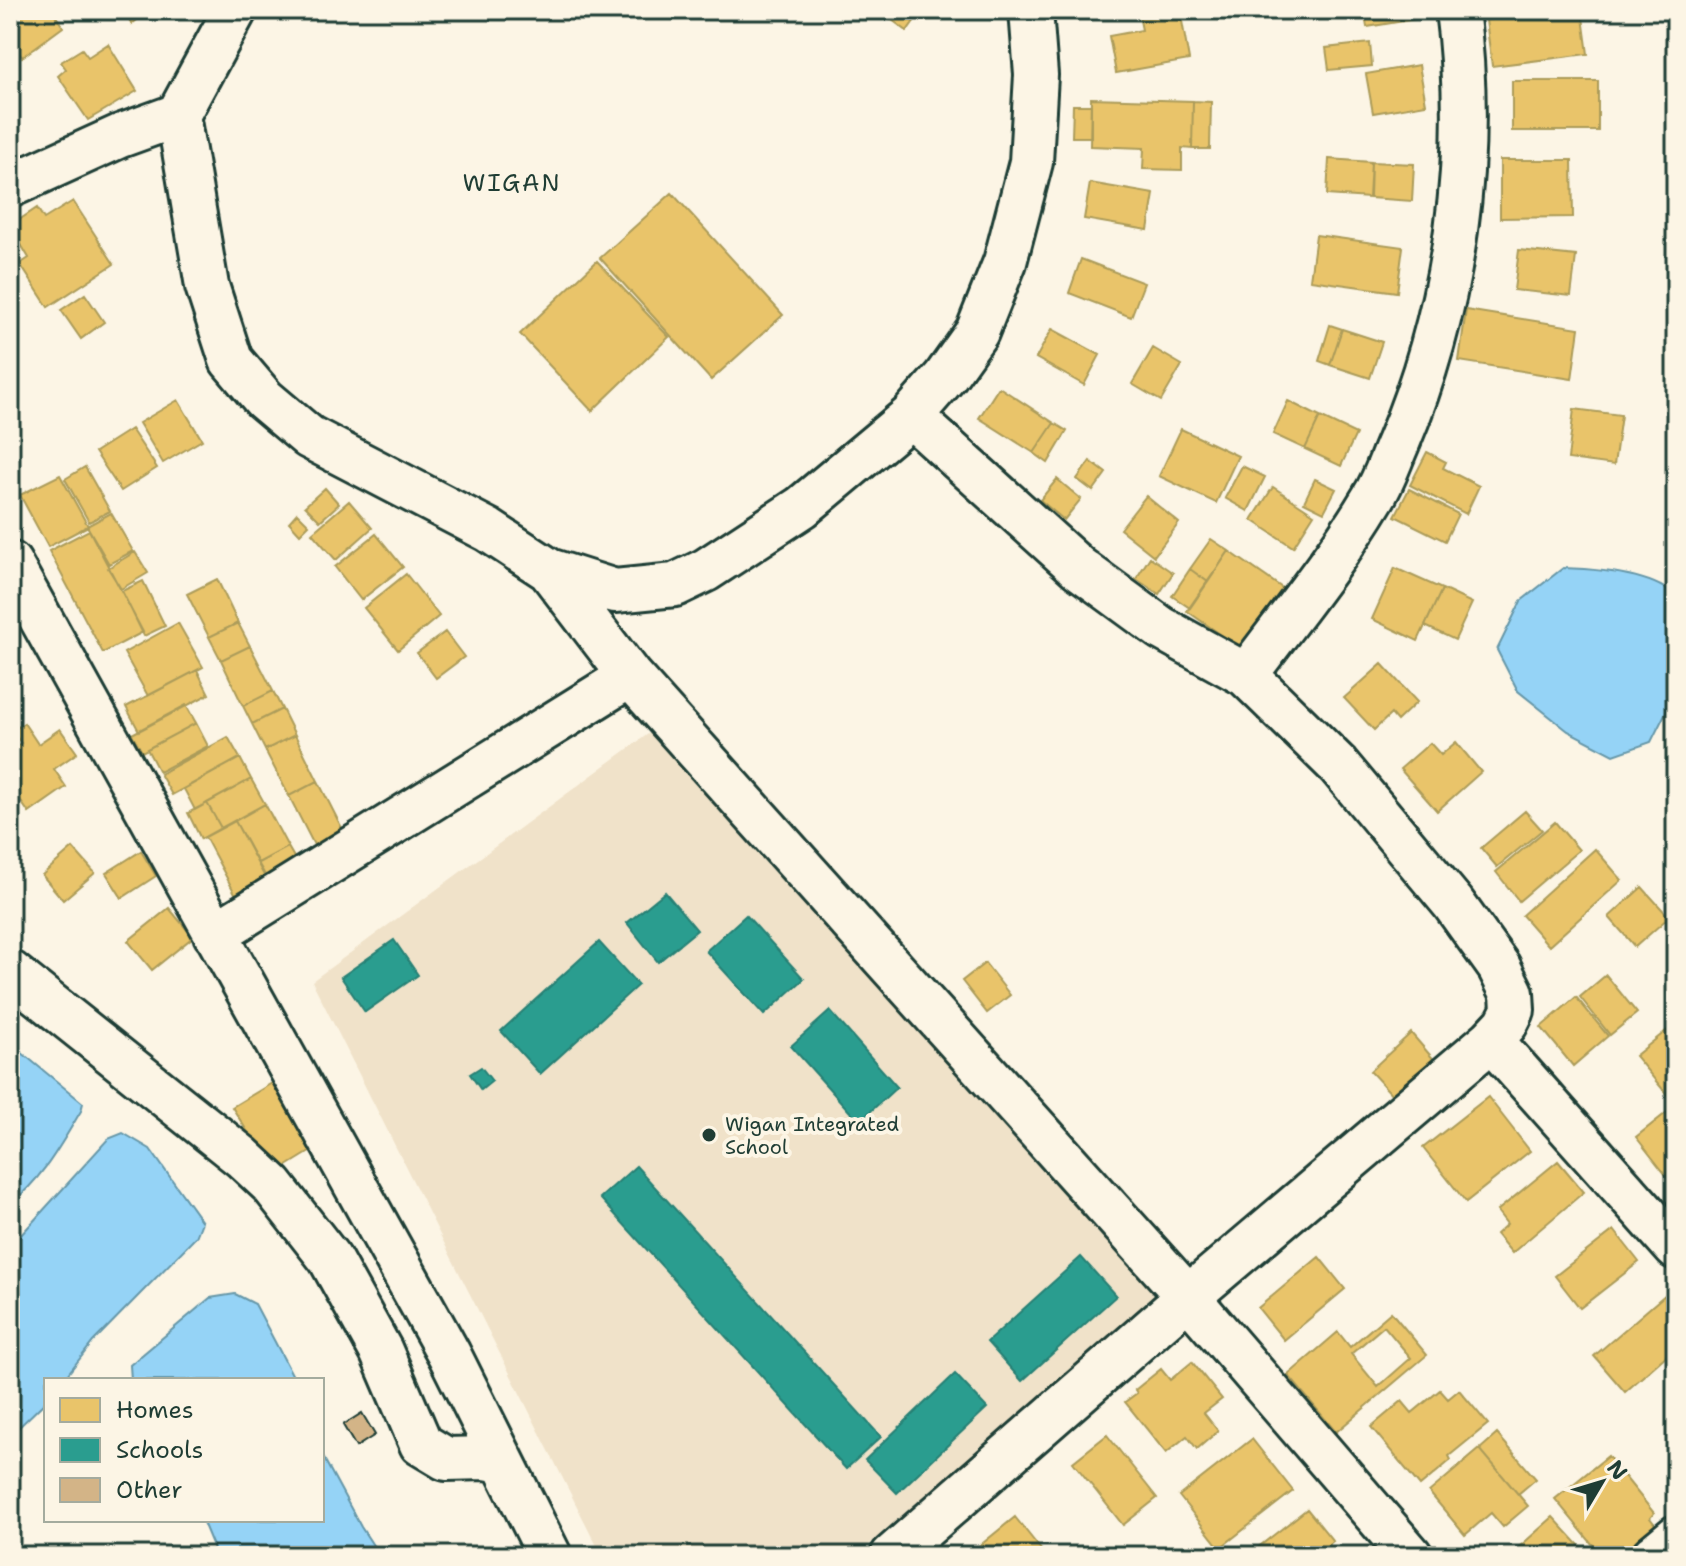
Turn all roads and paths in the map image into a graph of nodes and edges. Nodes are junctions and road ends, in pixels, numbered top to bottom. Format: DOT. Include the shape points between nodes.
graph roads {
  1 [pos="1031,10"];
  2 [pos="1457,10"];
  3 [pos="231,12"];
  4 [pos="178,115"];
  5 [pos="10,186"];
  6 [pos="911,416"];
  7 [pos="10,563"];
  8 [pos="549,570"];
  9 [pos="1246,675"];
  10 [pos="630,676"];
  11 [pos="215,934"];
  12 [pos="10,972"];
  13 [pos="1491,1040"];
  14 [pos="1676,1248"];
  15 [pos="1188,1297"];
  16 [pos="502,1461"];
  17 [pos="1676,1537"];
  18 [pos="550,1556"];
  19 [pos="892,1556"];
  20 [pos="1411,1556"];
  21 [pos="1653,1556"];
  1 -- 6 [label="street" via="1036,75 1031,162 1005,262 977,332"];
  2 -- 9 [label="street" via="1465,152 1447,290 1417,399 1375,496"];
  3 -- 4 [label="street"];
  4 -- 5 [label="street"];
  4 -- 8 [label="street" via="207,286 231,360 264,399 309,437 488,530"];
  6 -- 8 [label="street" via="802,507 675,585 615,591"];
  6 -- 9 [label="street" via="1079,568 1161,628"];
  7 -- 11 [label="street"];
  8 -- 10 [label="street"];
  9 -- 13 [label="street" via="1338,765 1499,967 1512,993 1513,1010"];
  10 -- 11 [label="street"];
  10 -- 15 [label="street"];
  11 -- 16 [label="street" via="449,1354"];
  12 -- 16 [label="street" via="272,1185 330,1259 381,1351 421,1444 446,1459"];
  13 -- 14 [label="street"];
  13 -- 15 [label="street"];
  15 -- 19 [label="street"];
  15 -- 20 [label="street"];
  16 -- 18 [label="street"];
  17 -- 21 [label="street"];
}
